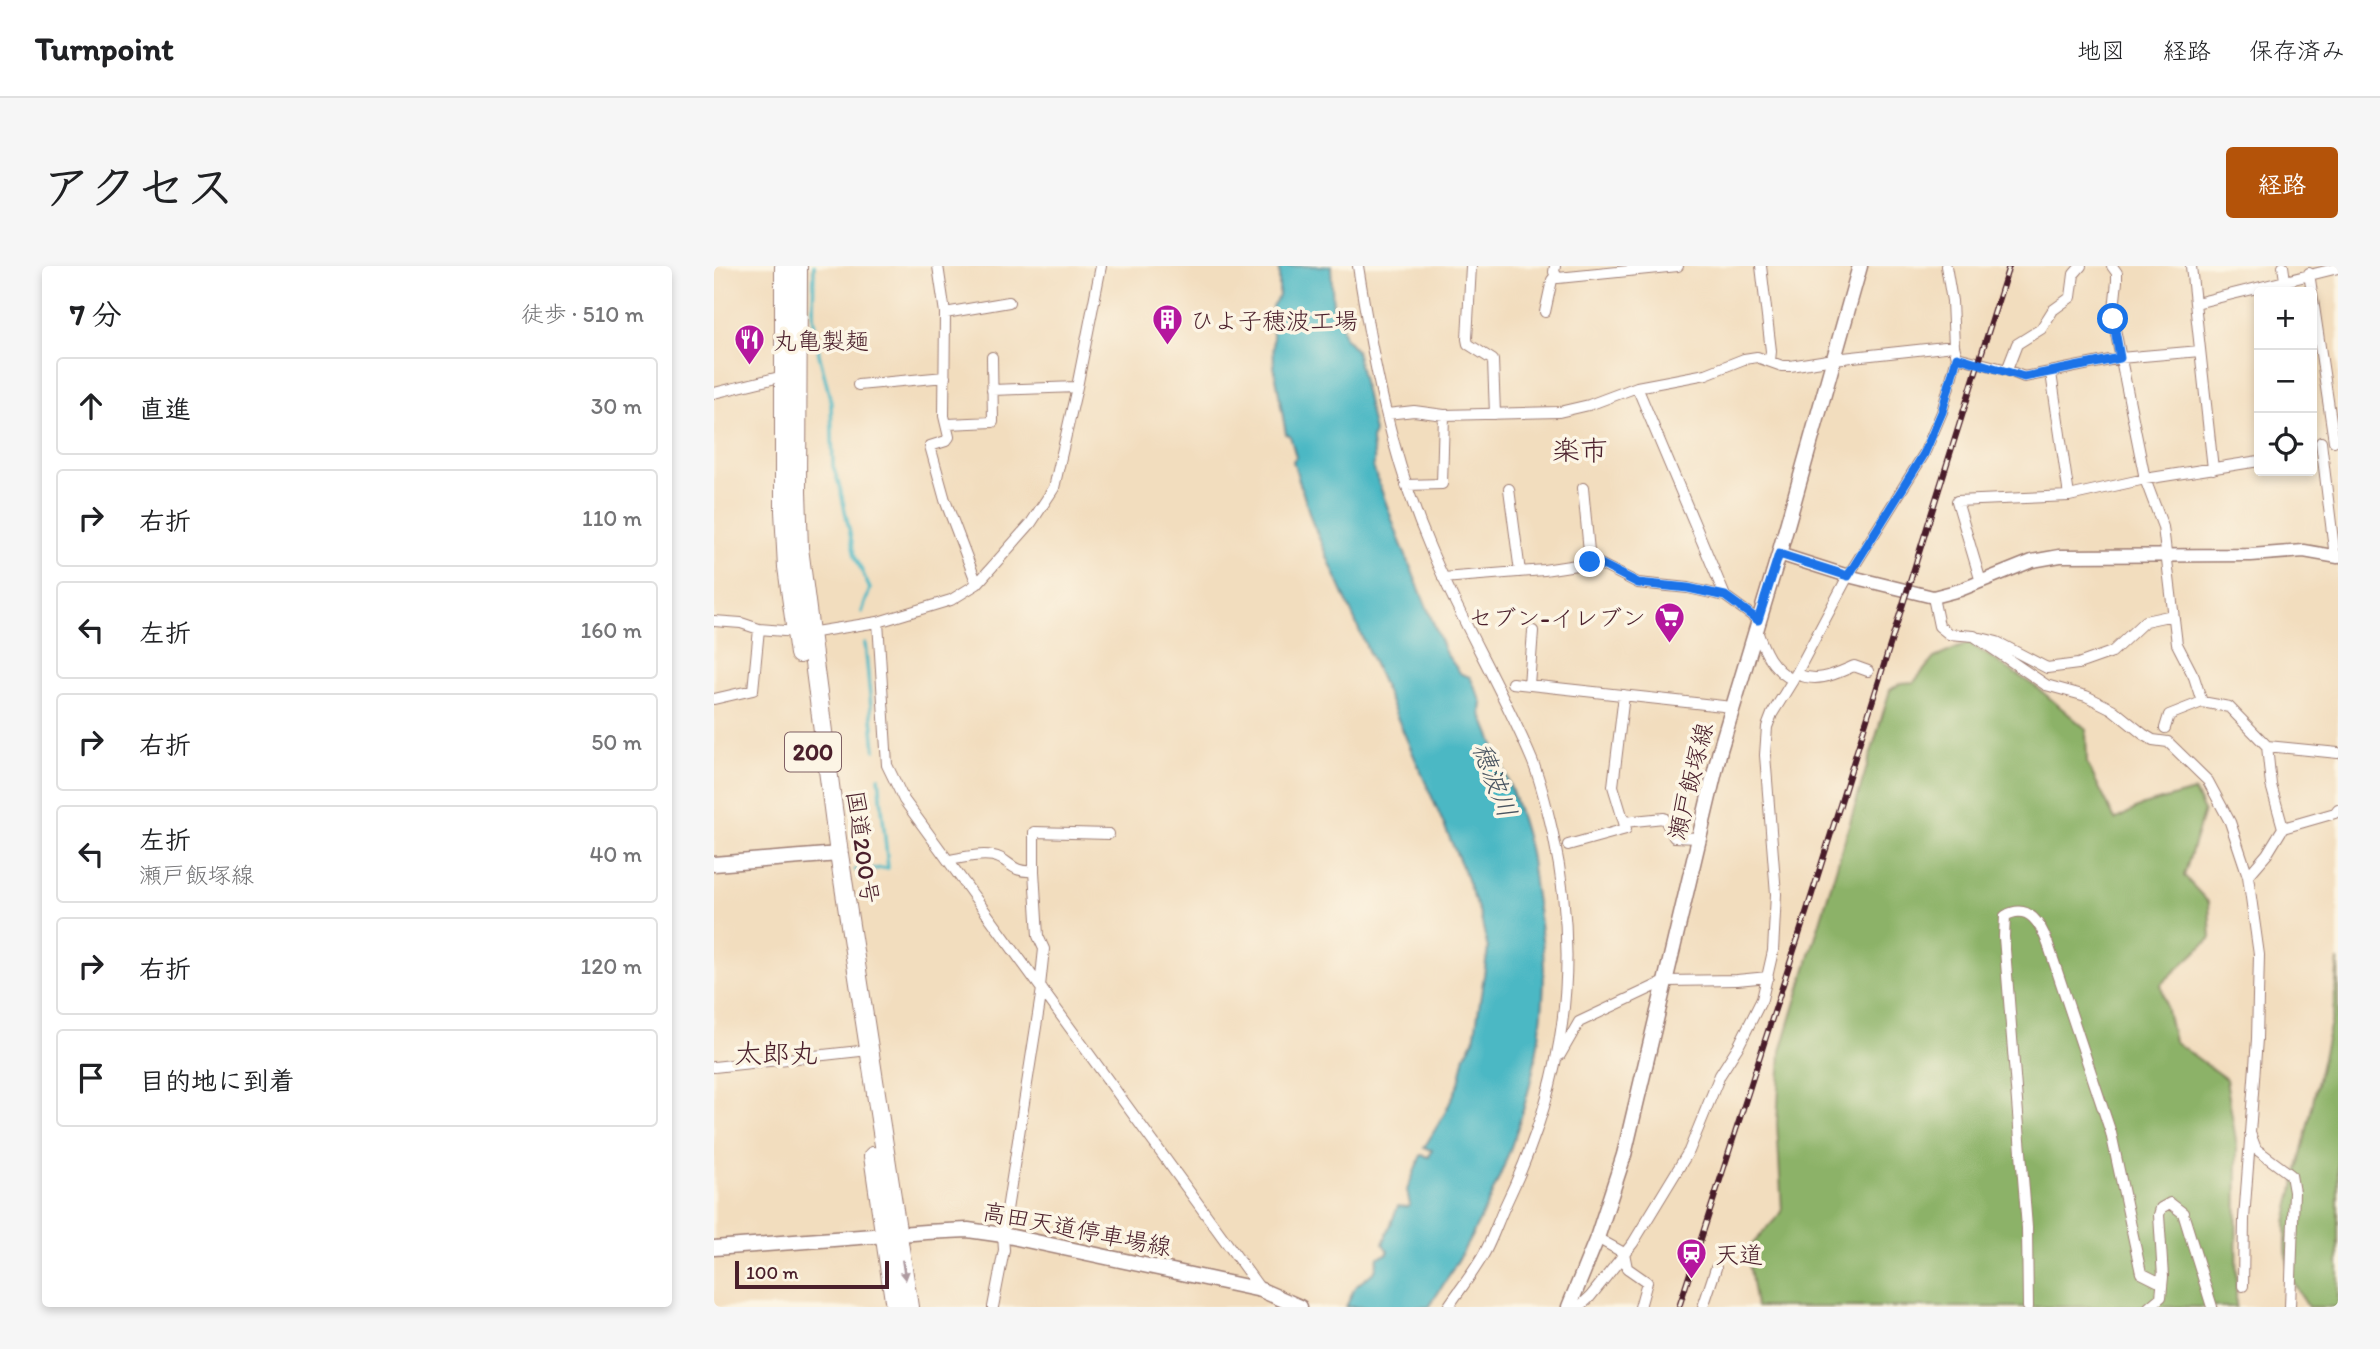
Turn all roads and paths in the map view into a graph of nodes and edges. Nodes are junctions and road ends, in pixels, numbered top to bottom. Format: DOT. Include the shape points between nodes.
graph roads {
  1 [pos="784,266"];
  2 [pos="798,266"];
  3 [pos="938,266"];
  4 [pos="1101,266"];
  5 [pos="1358,266"];
  6 [pos="1471,266"];
  7 [pos="1678,266"];
  8 [pos="1761,266"];
  9 [pos="1860,266"];
  10 [pos="1946,266"];
  11 [pos="2081,266"];
  12 [pos="2112,266"];
  13 [pos="2191,266"];
  14 [pos="2283,266"];
  15 [pos="2326,268"];
  16 [pos="2338,268"];
  17 [pos="1556,270"];
  18 [pos="2309,273"];
  19 [pos="2285,280"];
  20 [pos="1009,302"];
  21 [pos="2196,303"];
  22 [pos="1545,312"];
  23 [pos="945,313"];
  24 [pos="1954,346"];
  25 [pos="2200,351"];
  26 [pos="992,357"];
  27 [pos="1957,357"];
  28 [pos="2120,358"];
  29 [pos="1834,359"];
  30 [pos="1770,361"];
  31 [pos="2007,370"];
  32 [pos="2051,373"];
  33 [pos="792,376"];
  34 [pos="945,377"];
  35 [pos="858,385"];
  36 [pos="1077,387"];
  37 [pos="1637,387"];
  38 [pos="992,390"];
  39 [pos="714,393"];
  40 [pos="1387,414"];
  41 [pos="1495,414"];
  42 [pos="1444,415"];
  43 [pos="947,424"];
  44 [pos="2336,440"];
  45 [pos="2317,443"];
  46 [pos="2317,448"];
  47 [pos="2254,462"];
  48 [pos="2213,469"];
  49 [pos="2145,479"];
  50 [pos="1406,485"];
  51 [pos="1583,488"];
  52 [pos="1509,489"];
  53 [pos="2069,496"];
  54 [pos="1779,554"];
  55 [pos="2166,557"];
  56 [pos="2337,557"];
  57 [pos="1590,562"];
  58 [pos="1520,572"];
  59 [pos="1848,576"];
  60 [pos="1443,578"];
  61 [pos="1981,582"];
  62 [pos="977,584"];
  63 [pos="1725,596"];
  64 [pos="1933,597"];
  65 [pos="2173,615"];
  66 [pos="714,621"];
  67 [pos="878,622"];
  68 [pos="1757,623"];
  69 [pos="760,629"];
  70 [pos="1533,631"];
  71 [pos="803,633"];
  72 [pos="1974,636"];
  73 [pos="1868,671"];
  74 [pos="1794,677"];
  75 [pos="1512,683"];
  76 [pos="1529,685"];
  77 [pos="1624,695"];
  78 [pos="714,699"];
  79 [pos="2202,702"];
  80 [pos="1732,707"];
  81 [pos="2165,728"];
  82 [pos="2267,746"];
  83 [pos="2338,753"];
  84 [pos="2338,809"];
  85 [pos="1624,822"];
  86 [pos="2283,828"];
  87 [pos="1109,834"];
  88 [pos="1699,838"];
  89 [pos="1568,845"];
  90 [pos="833,855"];
  91 [pos="948,860"];
  92 [pos="714,864"];
  93 [pos="1034,871"];
  94 [pos="2248,876"];
  95 [pos="1768,977"];
  96 [pos="1666,981"];
  97 [pos="1041,987"];
  98 [pos="863,1051"];
  99 [pos="1555,1065"];
  100 [pos="714,1067"];
  101 [pos="2250,1133"];
  102 [pos="891,1234"];
  103 [pos="1003,1235"];
  104 [pos="1597,1238"];
  105 [pos="714,1248"];
  106 [pos="1624,1254"];
  107 [pos="1716,1268"];
  108 [pos="2163,1276"];
  109 [pos="2243,1286"];
  110 [pos="1261,1290"];
  111 [pos="895,1307"];
  112 [pos="909,1307"];
  113 [pos="993,1307"];
  114 [pos="1300,1307"];
  115 [pos="1448,1307"];
  116 [pos="1569,1307"];
  117 [pos="1578,1307"];
  118 [pos="1640,1307"];
  119 [pos="1703,1307"];
  120 [pos="2028,1307"];
  121 [pos="2149,1307"];
  122 [pos="2212,1307"];
  123 [pos="2290,1307"];
  1 -- 33 [label="highway, 国道200号 / 200"];
  2 -- 33 [label="highway, 国道200号 / 200"];
  3 -- 23 [label="street"];
  4 -- 36 [label="street"];
  5 -- 40 [label="street"];
  6 -- 41 [label="street" via="1466,339 1493,360"];
  7 -- 17 [label="street" via="1558,278"];
  8 -- 30 [label="street"];
  9 -- 29 [label="main road, 瀬戸飯塚線"];
  10 -- 24 [label="street"];
  11 -- 31 [label="street" via="2074,274 2071,297 2056,306 2041,329 2017,344"];
  12 -- 28 [label="street" via="2117,273 2113,319"];
  13 -- 21 [label="street"];
  14 -- 19 [label="street"];
  15 -- 16 [label="street"];
  15 -- 18 [label="street"];
  17 -- 22 [label="street"];
  18 -- 19 [label="street"];
  18 -- 44 [label="street"];
  19 -- 21 [label="street"];
  20 -- 23 [label="street"];
  21 -- 25 [label="street"];
  23 -- 34 [label="street"];
  24 -- 27 [label="street"];
  24 -- 29 [label="street"];
  25 -- 28 [label="street"];
  25 -- 48 [label="street"];
  26 -- 38 [label="street"];
  27 -- 31 [label="street"];
  27 -- 59 [label="street" via="1942,412 1924,454"];
  28 -- 32 [label="street"];
  28 -- 49 [label="street"];
  29 -- 30 [label="street" via="1790,366"];
  29 -- 54 [label="main road, 瀬戸飯塚線"];
  30 -- 37 [label="street" via="1744,359 1706,374"];
  31 -- 32 [label="street" via="2024,377"];
  32 -- 53 [label="street"];
  33 -- 39 [label="street"];
  33 -- 71 [label="highway, 国道200号 / 200"];
  34 -- 35 [label="street"];
  34 -- 43 [label="street"];
  36 -- 38 [label="street"];
  36 -- 62 [label="street" via="1054,488 1031,523"];
  37 -- 41 [label="street" via="1559,412"];
  37 -- 63 [label="street"];
  38 -- 43 [label="street" via="993,422"];
  40 -- 42 [label="street"];
  40 -- 50 [label="street"];
  41 -- 42 [label="street"];
  42 -- 50 [label="street" via="1442,484"];
  43 -- 62 [label="street" via="946,441 930,446"];
  44 -- 45 [label="street"];
  46 -- 56 [label="street"];
  47 -- 48 [label="street"];
  48 -- 49 [label="street"];
  49 -- 53 [label="street"];
  49 -- 55 [label="street" via="2163,527"];
  50 -- 60 [label="street"];
  51 -- 57 [label="street"];
  52 -- 58 [label="street"];
  53 -- 61 [label="street" via="1957,500"];
  54 -- 59 [label="street"];
  54 -- 68 [label="main road, 瀬戸飯塚線"];
  55 -- 56 [label="street" via="2304,551"];
  55 -- 61 [label="street" via="2060,556 2032,561"];
  55 -- 65 [label="street"];
  57 -- 58 [label="street"];
  57 -- 63 [label="street" via="1638,583"];
  58 -- 60 [label="street"];
  59 -- 64 [label="street"];
  59 -- 74 [label="street"];
  60 -- 99 [label="street" via="1527,749 1544,796 1565,909 1567,964"];
  61 -- 64 [label="street"];
  62 -- 67 [label="street" via="951,600"];
  63 -- 68 [label="street"];
  64 -- 72 [label="street" via="1939,626 1949,634"];
  65 -- 72 [label="street" via="2145,621 2112,652 2078,664 2047,668 1997,642"];
  65 -- 79 [label="street" via="2176,644"];
  66 -- 69 [label="street"];
  67 -- 71 [label="street"];
  67 -- 91 [label="street" via="887,765 904,800"];
  68 -- 74 [label="street" via="1775,668"];
  68 -- 80 [label="main road, 瀬戸飯塚線"];
  69 -- 71 [label="street"];
  69 -- 78 [label="street" via="753,690"];
  70 -- 76 [label="street"];
  71 -- 90 [label="highway, 国道200号 / 200"];
  72 -- 94 [label="street" via="2046,685 2086,696 2153,740 2168,741 2208,780 2230,822"];
  73 -- 74 [label="street" via="1854,666 1823,679"];
  74 -- 95 [label="street" via="1767,727 1776,894"];
  75 -- 76 [label="street"];
  76 -- 77 [label="street"];
  77 -- 80 [label="street"];
  77 -- 85 [label="street" via="1614,786"];
  79 -- 81 [label="street" via="2169,715"];
  79 -- 82 [label="street" via="2229,707"];
  80 -- 88 [label="main road, 瀬戸飯塚線"];
  82 -- 83 [label="street"];
  82 -- 86 [label="street" via="2271,785"];
  84 -- 86 [label="street"];
  85 -- 88 [label="street" via="1664,818 1674,837"];
  85 -- 89 [label="street" via="1626,829"];
  86 -- 94 [label="street"];
  87 -- 93 [label="street" via="1034,832"];
  88 -- 96 [label="main road, 瀬戸飯塚線"];
  90 -- 92 [label="main road"];
  90 -- 98 [label="highway, 国道200号 / 200"];
  91 -- 93 [label="street" via="993,855 1014,869"];
  91 -- 97 [label="street"];
  93 -- 97 [label="street" via="1038,936 1044,949"];
  94 -- 101 [label="street" via="2259,956"];
  95 -- 96 [label="street"];
  95 -- 106 [label="street" via="1756,1013 1720,1075 1689,1151"];
  96 -- 99 [label="street" via="1579,1022"];
  96 -- 104 [label="main road, 瀬戸飯塚線" via="1624,1155"];
  97 -- 103 [label="street"];
  97 -- 110 [label="street"];
  98 -- 100 [label="street"];
  98 -- 102 [label="highway, 国道200号 / 200"];
  99 -- 115 [label="street" via="1547,1102 1519,1179 1484,1253"];
  101 -- 109 [label="street"];
  101 -- 123 [label="street" via="2256,1149 2291,1175"];
  102 -- 103 [label="main road, 高田天道停車場線" via="968,1230"];
  102 -- 105 [label="main road, 高田天道停車場線"];
  102 -- 111 [label="highway, 国道200号 / 200"];
  102 -- 112 [label="highway, 国道200号 / 200, one-way"];
  103 -- 110 [label="main road, 高田天道停車場線"];
  103 -- 113 [label="street"];
  104 -- 106 [label="street"];
  104 -- 116 [label="main road, 瀬戸飯塚線"];
  106 -- 117 [label="street"];
  106 -- 118 [label="street" via="1627,1269 1647,1282"];
  107 -- 119 [label="street"];
  108 -- 120 [label="street" via="2157,1281 2141,1273 2111,1133 2041,926 2033,916 2013,911 2005,916 2004,937"];
  108 -- 121 [label="street" via="2161,1297"];
  108 -- 122 [label="street" via="2159,1215 2169,1203 2183,1213"];
  110 -- 114 [label="main road, 高田天道停車場線"];
}
